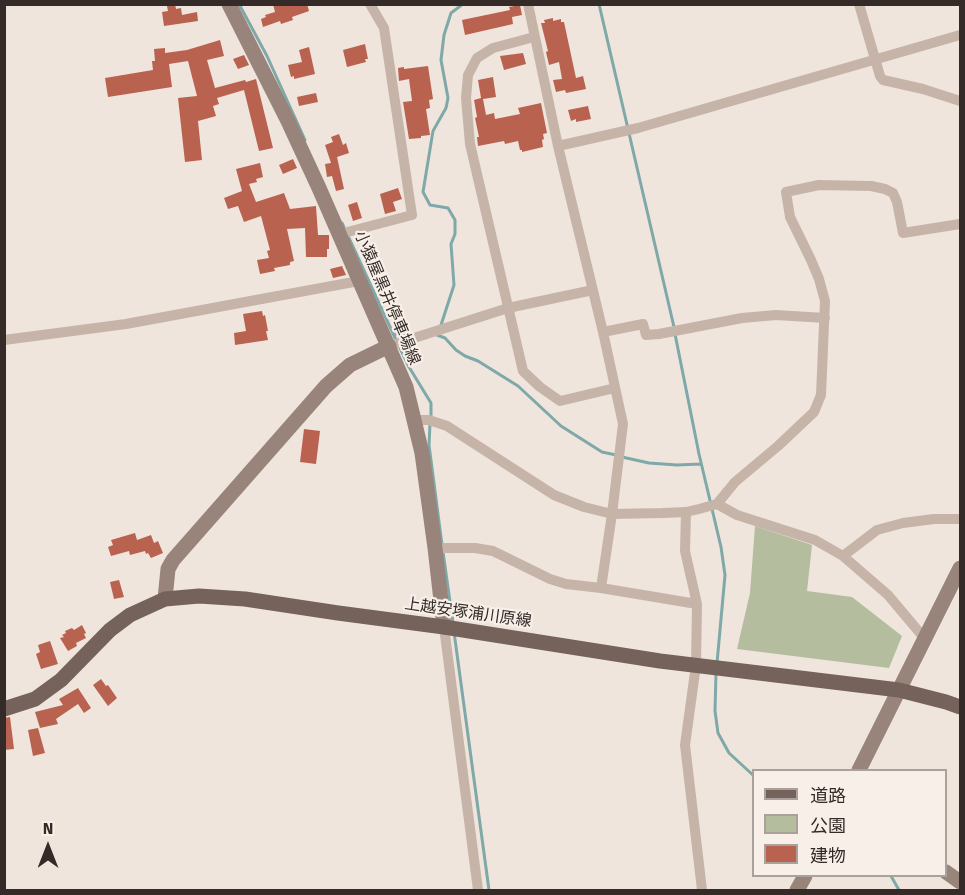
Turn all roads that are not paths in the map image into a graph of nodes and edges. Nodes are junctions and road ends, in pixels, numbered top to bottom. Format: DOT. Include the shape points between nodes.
graph roads {
  1 [pos="230,4"];
  2 [pos="370,4"];
  3 [pos="528,4"];
  4 [pos="860,4"];
  5 [pos="960,35"];
  6 [pos="534,37"];
  7 [pos="875,60"];
  8 [pos="960,101"];
  9 [pos="558,146"];
  10 [pos="960,224"];
  11 [pos="340,234"];
  12 [pos="359,282"];
  13 [pos="593,290"];
  14 [pos="508,308"];
  15 [pos="825,318"];
  16 [pos="603,332"];
  17 [pos="4,340"];
  18 [pos="389,346"];
  19 [pos="615,388"];
  20 [pos="415,420"];
  21 [pos="717,504"];
  22 [pos="686,512"];
  23 [pos="612,514"];
  24 [pos="960,519"];
  25 [pos="435,548"];
  26 [pos="843,556"];
  27 [pos="960,568"];
  28 [pos="601,588"];
  29 [pos="165,599"];
  30 [pos="697,604"];
  31 [pos="444,627"];
  32 [pos="925,639"];
  33 [pos="696,665"];
  34 [pos="898,690"];
  35 [pos="960,707"];
  36 [pos="4,710"];
  37 [pos="860,769"];
  38 [pos="947,873"];
  39 [pos="804,877"];
  40 [pos="960,882"];
  41 [pos="478,891"];
  42 [pos="702,891"];
  43 [pos="797,891"];
  1 -- 11 [label="main road, 小猿屋黒井停車場線"];
  2 -- 11 [label="street" via="384,28 412,214"];
  3 -- 6 [label="street"];
  4 -- 7 [label="street"];
  5 -- 7 [label="street"];
  6 -- 9 [label="street"];
  6 -- 14 [label="street" via="493,48 477,58 468,75 466,119 470,144"];
  7 -- 8 [label="street" via="883,80"];
  7 -- 9 [label="street" via="638,128"];
  9 -- 13 [label="street"];
  10 -- 15 [label="street" via="903,233 893,193 871,186 819,185 786,192 790,217 819,279"];
  11 -- 12 [label="main road, 小猿屋黒井停車場線"];
  12 -- 17 [label="street" via="126,324"];
  12 -- 18 [label="main road, 小猿屋黒井停車場線"];
  13 -- 14 [label="street"];
  13 -- 16 [label="street"];
  14 -- 18 [label="street"];
  14 -- 19 [label="street" via="523,371 540,387 560,401"];
  15 -- 16 [label="street" via="776,315 659,334 646,335 644,324"];
  15 -- 21 [label="street" via="821,395 814,412 735,482"];
  16 -- 19 [label="street"];
  18 -- 20 [label="main road, 小猿屋黒井停車場線"];
  18 -- 29 [label="main road" via="350,365 326,386 173,560 168,569"];
  19 -- 23 [label="street" via="623,424"];
  20 -- 23 [label="street" via="447,426 554,495"];
  20 -- 25 [label="main road, 小猿屋黒井停車場線"];
  21 -- 22 [label="street"];
  21 -- 26 [label="street" via="737,515 814,540"];
  22 -- 23 [label="street"];
  22 -- 30 [label="street" via="685,550"];
  23 -- 28 [label="street"];
  24 -- 26 [label="street" via="903,523 877,530"];
  25 -- 28 [label="street" via="493,551 550,579"];
  25 -- 31 [label="main road, 小猿屋黒井停車場線"];
  26 -- 32 [label="street" via="888,594"];
  27 -- 32 [label="main road"];
  28 -- 30 [label="street"];
  29 -- 31 [label="main road, 上越安塚浦川原線" via="229,597"];
  29 -- 36 [label="main road, 上越安塚浦川原線" via="130,615 110,630 61,680 35,699"];
  30 -- 33 [label="street"];
  31 -- 33 [label="main road, 上越安塚浦川原線"];
  31 -- 41 [label="street"];
  32 -- 34 [label="main road"];
  33 -- 34 [label="main road, 上越安塚浦川原線"];
  33 -- 42 [label="street" via="685,745"];
  34 -- 35 [label="main road, 上越安塚浦川原線"];
  34 -- 37 [label="main road"];
  38 -- 40 [label="main road"];
  39 -- 43 [label="main road"];
}
